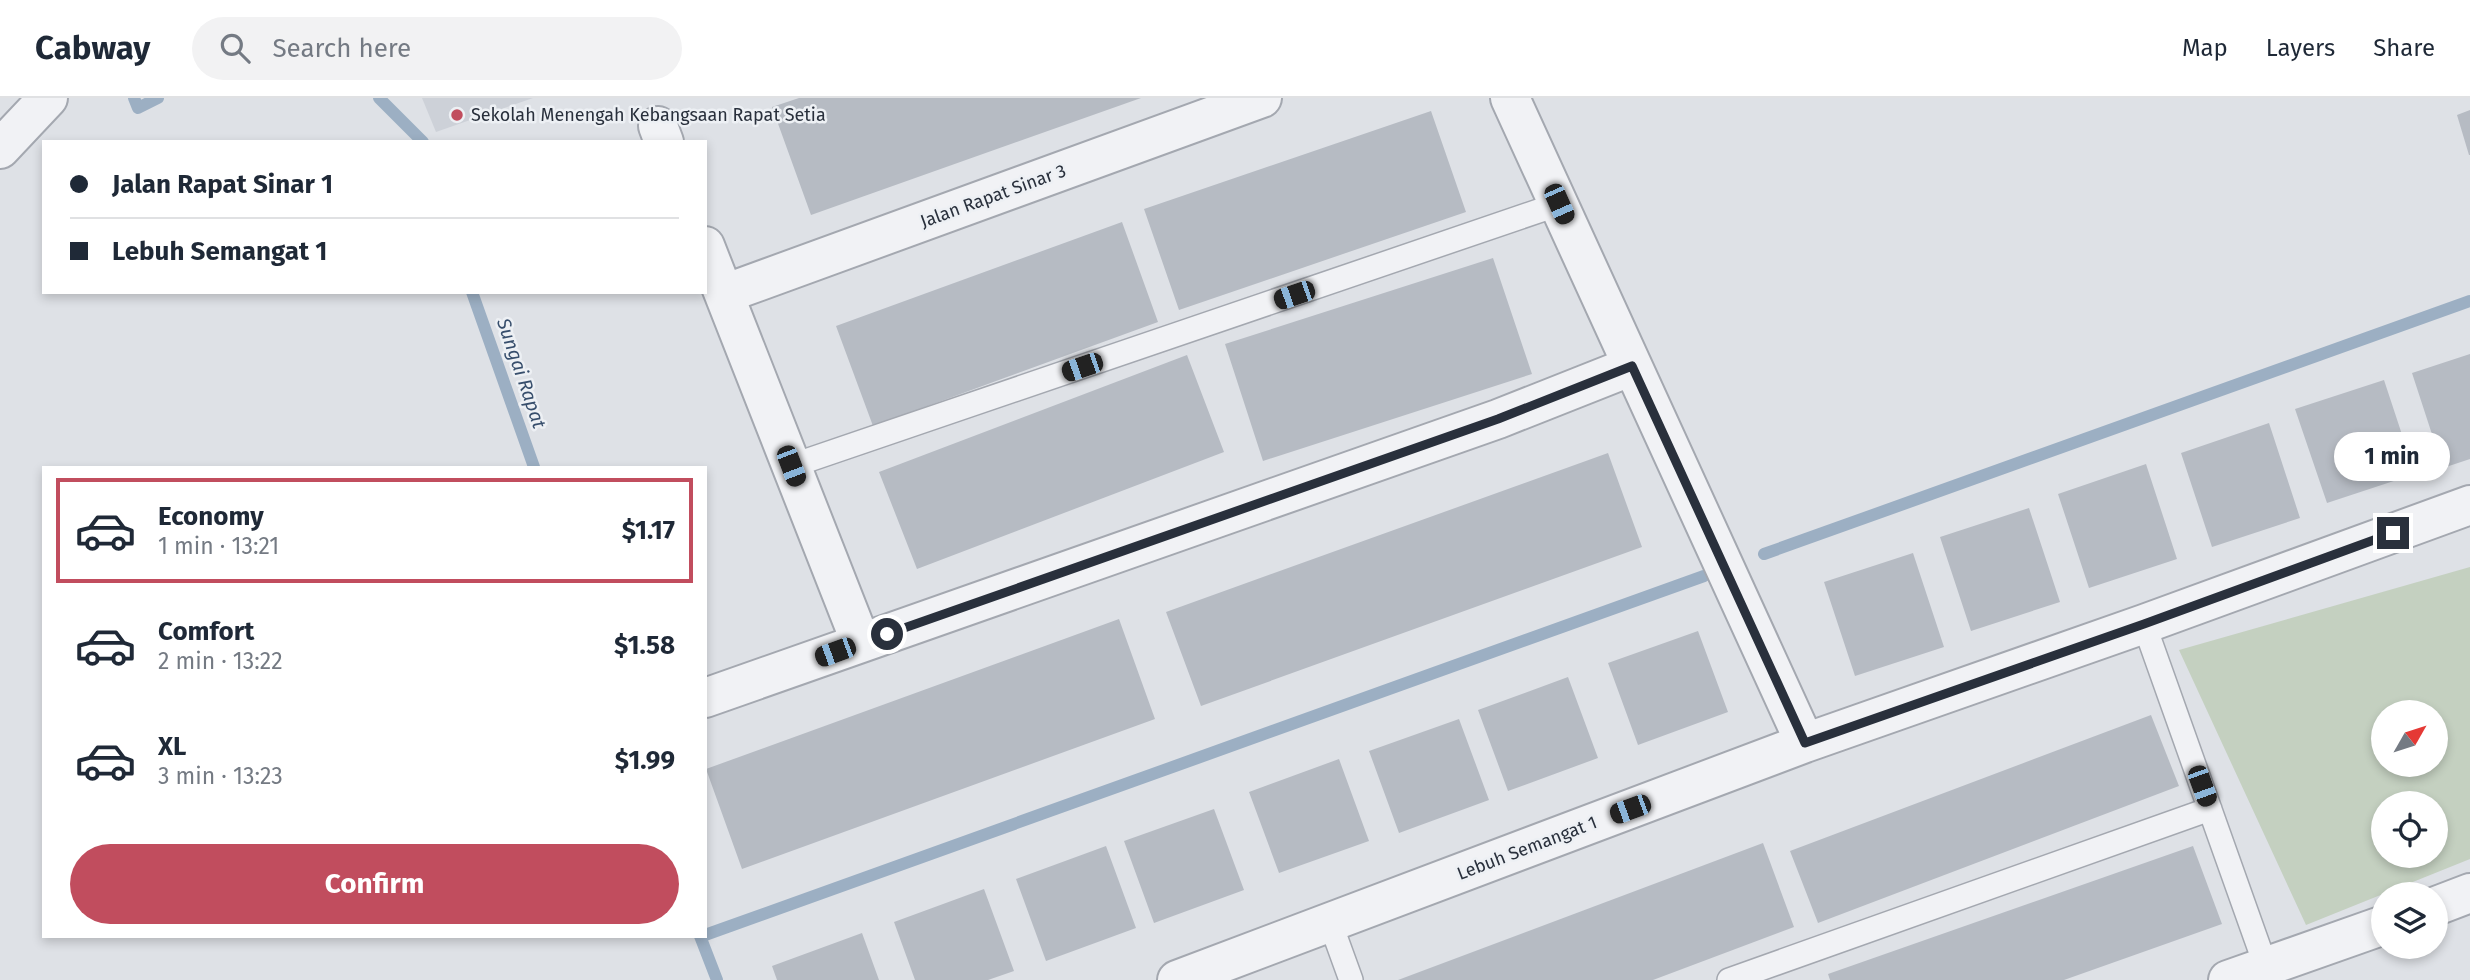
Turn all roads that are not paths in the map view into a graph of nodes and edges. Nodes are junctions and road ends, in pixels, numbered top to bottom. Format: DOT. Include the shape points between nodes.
graph roads {
  1 [pos="48,98"];
  2 [pos="1262,98"];
  3 [pos="1510,98"];
  4 [pos="0,149"];
  5 [pos="1559,204"];
  6 [pos="707,251"];
  7 [pos="724,294"];
  8 [pos="1632,366"];
  9 [pos="791,466"];
  10 [pos="2470,505"];
  11 [pos="2144,624"];
  12 [pos="861,643"];
  13 [pos="707,697"];
  14 [pos="1805,743"];
  15 [pos="2210,809"];
  16 [pos="1330,922"];
  17 [pos="2371,931"];
  18 [pos="2293,967"];
  19 [pos="1177,980"];
  20 [pos="1351,980"];
  21 [pos="1729,980"];
  22 [pos="2228,980"];
  1 -- 4 [label="street"];
  2 -- 7 [label="street, Jalan Rapat Sinar 3"];
  3 -- 5 [label="street"];
  5 -- 8 [label="street"];
  5 -- 9 [label="lane"];
  6 -- 7 [label="street"];
  7 -- 9 [label="street"];
  8 -- 12 [label="street" via="1498,419"];
  8 -- 14 [label="street"];
  9 -- 12 [label="street"];
  10 -- 11 [label="street, Lebuh Semangat 1"];
  11 -- 14 [label="street, Lebuh Semangat 1"];
  11 -- 15 [label="lane"];
  12 -- 13 [label="street"];
  14 -- 16 [label="street, Lebuh Semangat 1"];
  15 -- 18 [label="lane"];
  15 -- 21 [label="lane"];
  16 -- 19 [label="street, Lebuh Semangat 1"];
  16 -- 20 [label="lane"];
  17 -- 18 [label="street"];
  18 -- 22 [label="street"];
}
